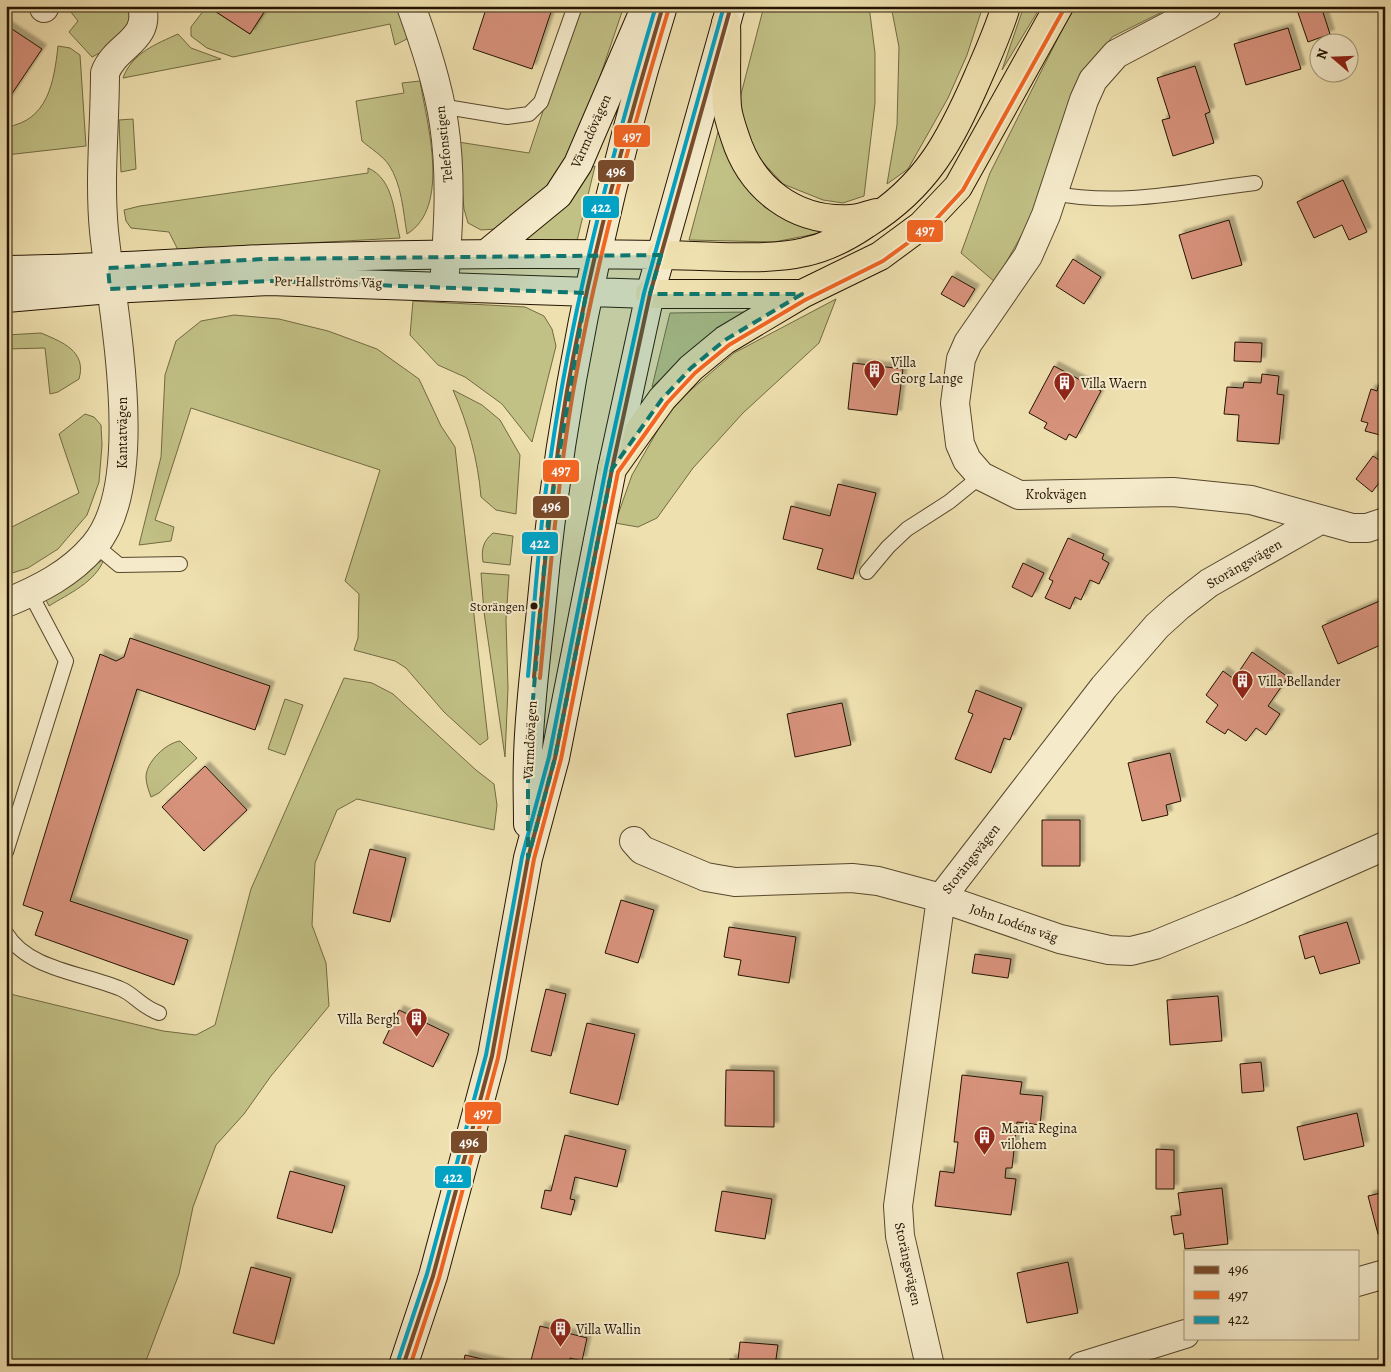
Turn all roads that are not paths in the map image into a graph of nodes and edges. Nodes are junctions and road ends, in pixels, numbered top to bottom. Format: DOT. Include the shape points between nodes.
graph roads {
  1 [pos="142,6"];
  2 [pos="411,6"];
  3 [pos="575,6"];
  4 [pos="646,6"];
  5 [pos="663,6"];
  6 [pos="1006,6"];
  7 [pos="1059,6"];
  8 [pos="1207,6"];
  9 [pos="728,15"];
  10 [pos="440,106"];
  11 [pos="1254,183"];
  12 [pos="1054,193"];
  13 [pos="888,211"];
  14 [pos="486,254"];
  15 [pos="595,254"];
  16 [pos="446,255"];
  17 [pos="661,255"];
  18 [pos="6,270"];
  19 [pos="109,279"];
  20 [pos="444,286"];
  21 [pos="586,294"];
  22 [pos="650,294"];
  23 [pos="802,294"];
  24 [pos="6,298"];
  25 [pos="612,468"];
  26 [pos="981,476"];
  27 [pos="1320,520"];
  28 [pos="1385,522"];
  29 [pos="95,545"];
  30 [pos="180,564"];
  31 [pos="867,572"];
  32 [pos="18,598"];
  33 [pos="634,841"];
  34 [pos="1385,846"];
  35 [pos="6,852"];
  36 [pos="528,858"];
  37 [pos="940,898"];
  38 [pos="6,933"];
  39 [pos="159,1013"];
  40 [pos="1385,1274"];
  41 [pos="1358,1282"];
  42 [pos="1184,1334"];
  43 [pos="403,1366"];
  44 [pos="930,1366"];
  45 [pos="1082,1366"];
  1 -- 19 [label="main road" via="143,27 114,58 106,73 104,228"];
  2 -- 10 [label="main road, Telefonstigen" via="428,52"];
  3 -- 10 [label="lane" via="540,102 528,114 507,117"];
  4 -- 14 [label="main road, Värmdövägen" via="578,164 558,195"];
  5 -- 15 [label="main road, Värmdövägen" via="643,69"];
  6 -- 13 [label="highway" via="964,108 939,155 914,187"];
  7 -- 23 [label="highway" via="958,187 922,225 880,256"];
  8 -- 12 [label="main road, Krokvägen" via="1116,54 1104,65 1084,100"];
  9 -- 13 [label="highway" via="727,109 741,157 753,177 770,193 794,208 822,217 851,219"];
  9 -- 17 [label="main road, Värmdövägen"];
  10 -- 16 [label="main road, Telefonstigen" via="449,192"];
  11 -- 12 [label="lane" via="1114,200 1089,200"];
  12 -- 26 [label="main road, Krokvägen" via="1028,256 968,343 962,359 955,403 960,444 966,460"];
  13 -- 17 [label="highway" via="840,241 804,253"];
  14 -- 15 [label="main road, Per Hallströms Väg"];
  14 -- 16 [label="main road, Per Hallströms Väg"];
  15 -- 17 [label="main road, Per Hallströms Väg"];
  15 -- 21 [label="main road, Värmdövägen"];
  16 -- 19 [label="main road, Per Hallströms Väg" via="264,259"];
  16 -- 20 [label="main road, Telefonstigen"];
  17 -- 22 [label="main road, Värmdövägen"];
  18 -- 19 [label="main road, Per Hallströms Väg"];
  19 -- 20 [label="main road, Per Hallströms Väg"];
  19 -- 24 [label="main road, Per Hallströms Väg"];
  19 -- 29 [label="main road, Kantatvägen" via="120,357 122,476 114,504"];
  20 -- 21 [label="main road, Per Hallströms Väg"];
  21 -- 22 [label="main road, Per Hallströms Väg"];
  21 -- 36 [label="main road, Värmdövägen" via="548,522 528,758"];
  22 -- 23 [label="highway"];
  22 -- 25 [label="main road, Värmdövägen"];
  23 -- 25 [label="highway" via="726,340 691,368 662,399"];
  25 -- 36 [label="main road, Värmdövägen" via="555,758"];
  26 -- 27 [label="main road, Krokvägen" via="1019,495 1173,492 1251,500"];
  26 -- 31 [label="lane" via="949,502 907,529"];
  27 -- 28 [label="main road, Krokvägen" via="1352,528 1367,528"];
  27 -- 37 [label="main road, Storängsvägen" via="1209,583 1157,626 1104,687"];
  29 -- 30 [label="lane" via="119,565"];
  29 -- 32 [label="main road, Kantatvägen" via="53,582"];
  32 -- 35 [label="lane" via="66,661"];
  33 -- 37 [label="main road, John Lodéns väg" via="642,850 706,877 734,882 852,878 878,881"];
  34 -- 37 [label="main road, John Lodéns väg" via="1240,910 1155,945 1131,951 1102,949 1060,939"];
  36 -- 43 [label="main road, Värmdövägen" via="492,1056 433,1276"];
  37 -- 44 [label="main road, Storängsvägen" via="898,1206 900,1236"];
  38 -- 39 [label="lane" via="13,944 28,956 123,990 146,1008"];
  40 -- 41 [label="main road"];
  42 -- 45 [label="main road"];
}
